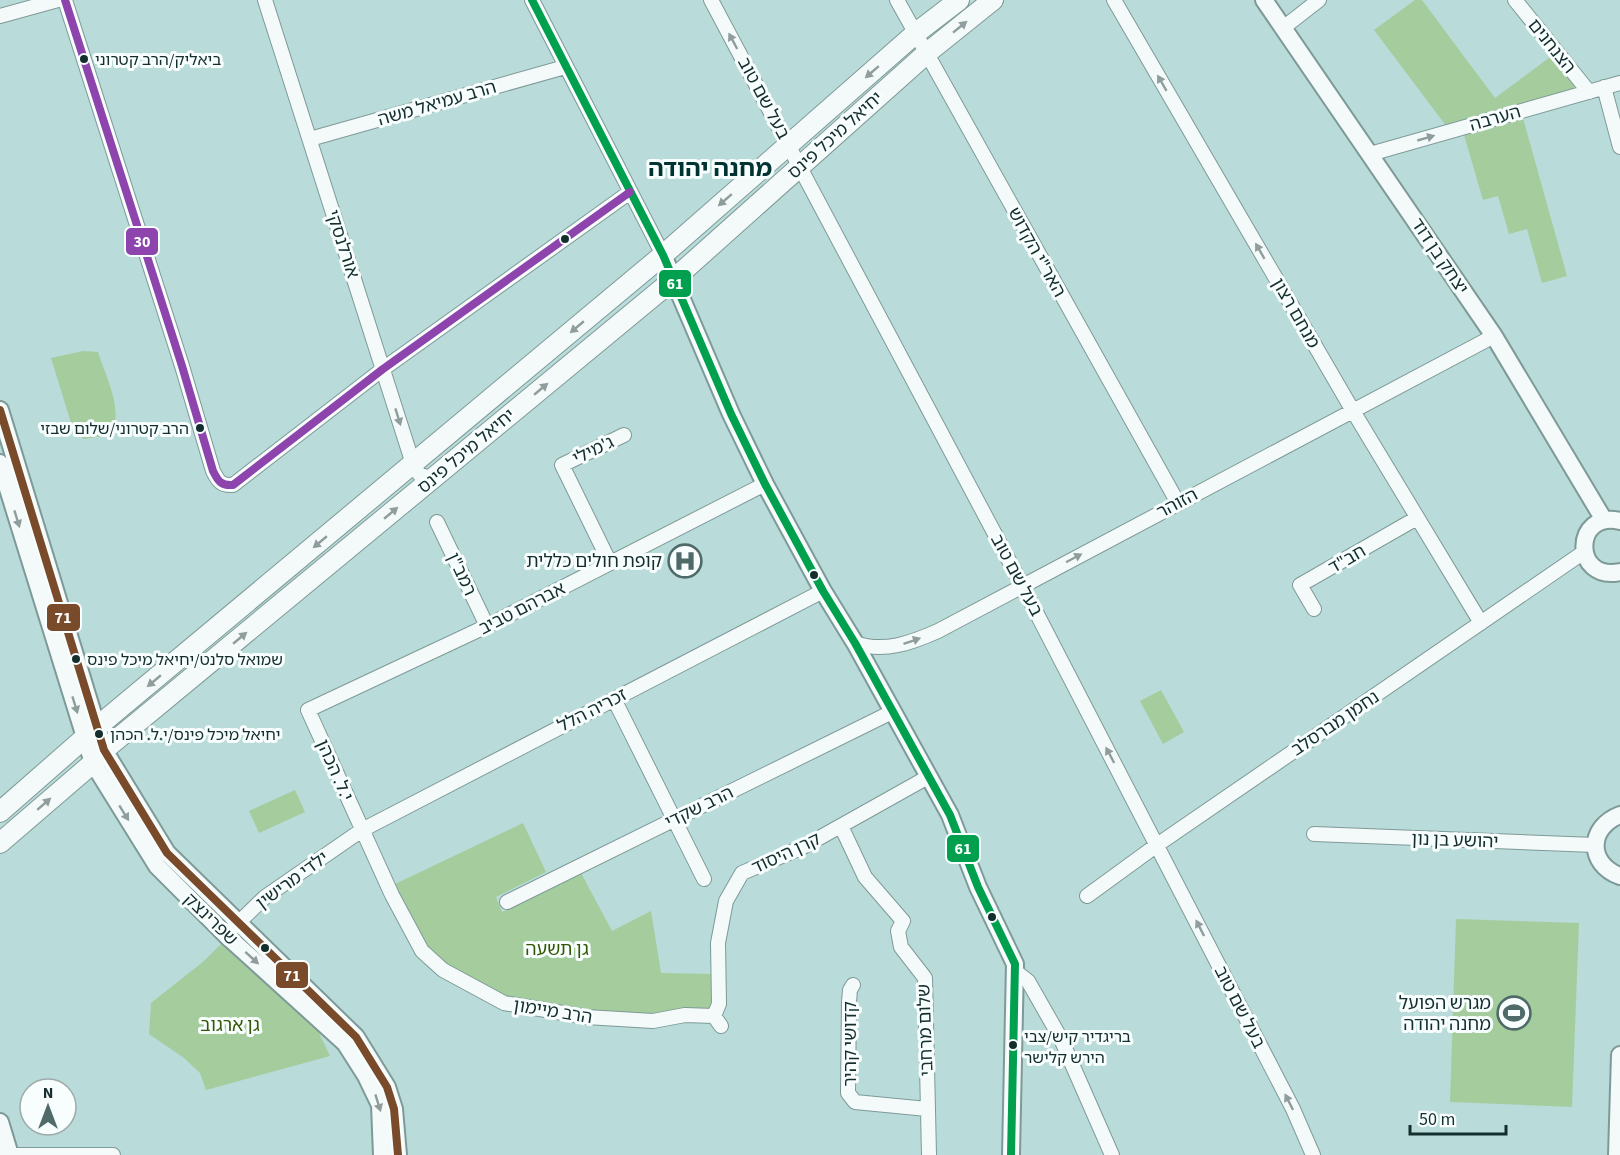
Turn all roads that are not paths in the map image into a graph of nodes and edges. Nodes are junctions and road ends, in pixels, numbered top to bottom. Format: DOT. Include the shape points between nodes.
graph roads {
  1 [pos="58,0"];
  2 [pos="65,0"];
  3 [pos="266,0"];
  4 [pos="532,0"];
  5 [pos="711,0"];
  6 [pos="897,0"];
  7 [pos="959,0"];
  8 [pos="993,0"];
  9 [pos="1114,0"];
  10 [pos="1264,0"];
  11 [pos="1319,0"];
  12 [pos="1515,0"];
  13 [pos="0,16"];
  14 [pos="1283,28"];
  15 [pos="916,33"];
  16 [pos="927,53"];
  17 [pos="565,66"];
  18 [pos="1620,83"];
  19 [pos="1604,87"];
  20 [pos="1589,92"];
  21 [pos="310,139"];
  22 [pos="789,145"];
  23 [pos="1620,147"];
  24 [pos="1370,154"];
  25 [pos="800,166"];
  26 [pos="630,192"];
  27 [pos="663,255"];
  28 [pos="674,279"];
  29 [pos="1494,336"];
  30 [pos="383,369"];
  31 [pos="0,410"];
  32 [pos="1353,411"];
  33 [pos="624,435"];
  34 [pos="0,463"];
  35 [pos="413,464"];
  36 [pos="431,479"];
  37 [pos="765,484"];
  38 [pos="1178,503"];
  39 [pos="1417,518"];
  40 [pos="1612,521"];
  41 [pos="437,522"];
  42 [pos="1584,552"];
  43 [pos="610,563"];
  44 [pos="1620,572"];
  45 [pos="1620,584"];
  46 [pos="1022,585"];
  47 [pos="823,591"];
  48 [pos="1314,609"];
  49 [pos="1481,623"];
  50 [pos="487,626"];
  51 [pos="855,643"];
  52 [pos="614,699"];
  53 [pos="308,710"];
  54 [pos="892,712"];
  55 [pos="91,733"];
  56 [pos="99,757"];
  57 [pos="928,777"];
  58 [pos="69,783"];
  59 [pos="108,787"];
  60 [pos="0,812"];
  61 [pos="1620,815"];
  62 [pos="674,819"];
  63 [pos="840,826"];
  64 [pos="362,830"];
  65 [pos="1314,834"];
  66 [pos="0,843"];
  67 [pos="1157,845"];
  68 [pos="1595,845"];
  69 [pos="1620,876"];
  70 [pos="704,879"];
  71 [pos="1087,896"];
  72 [pos="507,902"];
  73 [pos="238,922"];
  74 [pos="226,935"];
  75 [pos="1015,967"];
  76 [pos="853,985"];
  77 [pos="717,1021"];
  78 [pos="1620,1055"];
  79 [pos="927,1109"];
  80 [pos="0,1122"];
  81 [pos="8,1154"];
  82 [pos="113,1155"];
  83 [pos="381,1155"];
  84 [pos="398,1155"];
  85 [pos="929,1155"];
  86 [pos="1011,1155"];
  87 [pos="1112,1155"];
  88 [pos="1313,1155"];
  89 [pos="1617,1155"];
  1 -- 13 [label="street"];
  2 -- 30 [label="street" via="218,481 225,486 233,485"];
  3 -- 21 [label="street, אורלנסקי"];
  4 -- 17 [label="street"];
  22 -- 5 [label="street, בעל שם טוב, one-way"];
  6 -- 15 [label="street, האר\"י הקדוש"];
  7 -- 15 [label="main road"];
  16 -- 8 [label="main road, one-way"];
  32 -- 9 [label="street, מנחם רצון, one-way"];
  10 -- 14 [label="street, יצחק בן דוד"];
  11 -- 14 [label="street"];
  12 -- 20 [label="street, הצנחנים"];
  14 -- 24 [label="street, יצחק בן דוד"];
  15 -- 16 [label="street, האר\"י הקדוש"];
  15 -- 22 [label="main road, יחיאל מיכל פינס, one-way"];
  16 -- 25 [label="main road, יחיאל מיכל פינס"];
  16 -- 38 [label="street, האר\"י הקדוש"];
  17 -- 21 [label="street, הרב עמיאל משה"];
  17 -- 26 [label="street"];
  18 -- 19 [label="street, הערבה"];
  19 -- 20 [label="street, הערבה"];
  19 -- 23 [label="street"];
  24 -- 20 [label="street, הערבה, one-way"];
  21 -- 30 [label="street, אורלנסקי"];
  22 -- 25 [label="street, בעל שם טוב"];
  22 -- 27 [label="main road, יחיאל מיכל פינס, one-way"];
  24 -- 29 [label="street, יצחק בן דוד"];
  25 -- 28 [label="main road, יחיאל מיכל פינס"];
  25 -- 46 [label="street, בעל שם טוב"];
  26 -- 27 [label="street"];
  26 -- 30 [label="street"];
  27 -- 28 [label="street"];
  27 -- 35 [label="main road, יחיאל מיכל פינס, one-way"];
  36 -- 28 [label="main road, יחיאל מיכל פינס, one-way"];
  28 -- 37 [label="street"];
  29 -- 32 [label="street, הזוהר"];
  29 -- 40 [label="street, יצחק בן דוד"];
  30 -- 35 [label="street, אורלנסקי, one-way"];
  31 -- 55 [label="street"];
  32 -- 38 [label="street, הזוהר"];
  32 -- 39 [label="street, מנחם רצון"];
  33 -- 43 [label="street, ג'מילי" via="562,465"];
  34 -- 55 [label="street, one-way"];
  35 -- 36 [label="street" via="419,474"];
  35 -- 55 [label="main road, יחיאל מיכל פינס, one-way"];
  56 -- 36 [label="main road, יחיאל מיכל פינס, one-way"];
  37 -- 43 [label="street, אברהם טביב"];
  37 -- 47 [label="street"];
  46 -- 38 [label="street, הזוהר, one-way"];
  39 -- 48 [label="street, חב\"ד" via="1300,585"];
  39 -- 49 [label="street, מנחם רצון"];
  40 -- 42 [label="street" via="1596,524 1589,530"];
  41 -- 50 [label="street, רמב\"ן"];
  42 -- 44 [label="street" via="1594,568"];
  42 -- 49 [label="street, נחמן מברסלב"];
  43 -- 50 [label="street, אברהם טביב"];
  44 -- 45 [label="street"];
  51 -- 46 [label="street, הזוהר, one-way" via="868,648 908,644"];
  67 -- 46 [label="street, בעל שם טוב, one-way"];
  47 -- 51 [label="street"];
  47 -- 52 [label="street, זכריה הלל"];
  49 -- 67 [label="street, נחמן מברסלב"];
  50 -- 53 [label="street, אברהם טביב"];
  51 -- 54 [label="street"];
  52 -- 62 [label="street"];
  52 -- 64 [label="street, זכריה הלל"];
  53 -- 64 [label="street, י.ל. הכהן"];
  54 -- 57 [label="street"];
  54 -- 62 [label="street, הרב שקדי"];
  55 -- 56 [label="street"];
  55 -- 60 [label="main road, יחיאל מיכל פינס"];
  56 -- 58 [label="main road, יחיאל מיכל פינס"];
  56 -- 59 [label="street, שפרינצק"];
  56 -- 73 [label="street, שפרינצק" via="167,853"];
  57 -- 63 [label="street, קרן היסוד"];
  57 -- 75 [label="street" via="950,814"];
  58 -- 59 [label="street" via="98,778"];
  66 -- 58 [label="main road, יחיאל מיכל פינס, one-way"];
  59 -- 74 [label="street, שפרינצק, one-way" via="157,866"];
  61 -- 68 [label="street" via="1602,825"];
  62 -- 70 [label="street"];
  62 -- 72 [label="street, הרב שקדי"];
  63 -- 77 [label="street, קרן היסוד" via="742,873 726,901 718,943"];
  63 -- 79 [label="street, שלום מרחבי" via="865,877 903,921 898,931 901,947 925,978"];
  64 -- 73 [label="street, ילדי מרישין" via="265,897"];
  64 -- 77 [label="street, הרב מיימון" via="422,951 443,970 504,1003 586,1017 653,1021 685,1015"];
  65 -- 68 [label="street, יהושע בן נון"];
  67 -- 71 [label="street, נחמן מברסלב"];
  88 -- 67 [label="street, בעל שם טוב, one-way"];
  68 -- 69 [label="street" via="1601,864"];
  73 -- 74 [label="street, ילדי מרישין"];
  73 -- 84 [label="street, שפרינצק" via="356,1038 387,1087 394,1109"];
  74 -- 83 [label="street, שפרינצק, one-way" via="345,1043 381,1105"];
  75 -- 86 [label="street"];
  75 -- 87 [label="street" via="1028,981 1061,1039"];
  76 -- 79 [label="street, קדושי קהיר" via="849,1002 848,1093 855,1102"];
  78 -- 89 [label="street"];
  79 -- 85 [label="street, שלום מרחבי"];
  80 -- 81 [label="street"];
  81 -- 82 [label="street"];
}
